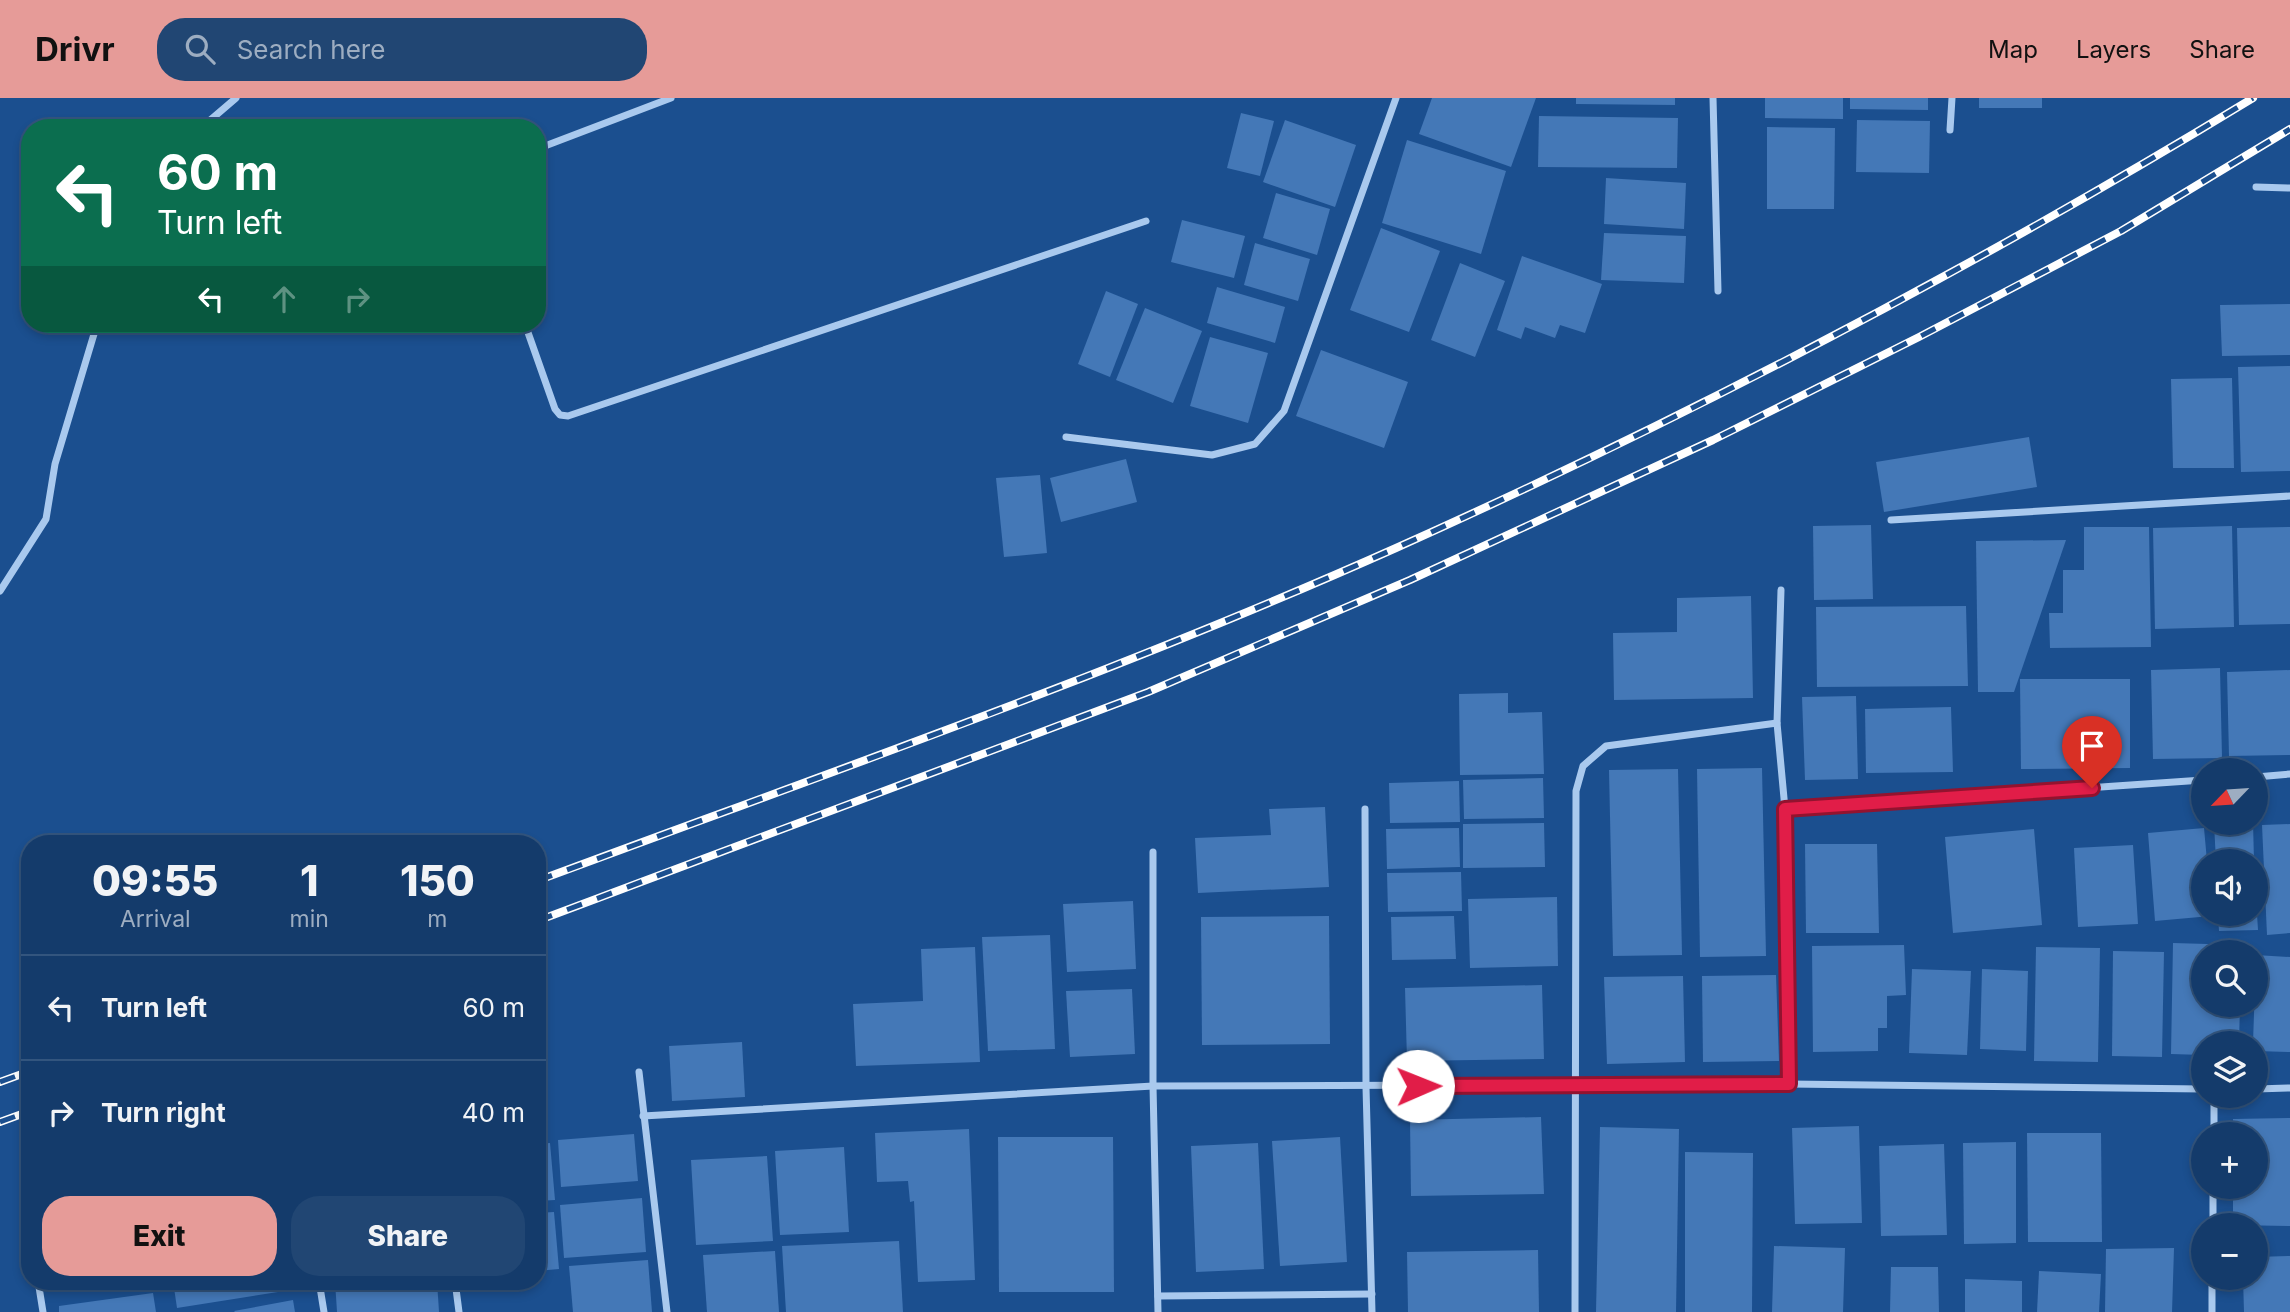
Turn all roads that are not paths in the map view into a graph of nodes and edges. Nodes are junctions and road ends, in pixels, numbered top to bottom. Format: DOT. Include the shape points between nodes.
graph roads {
  1 [pos="236,98"];
  2 [pos="670,98"];
  3 [pos="1396,98"];
  4 [pos="1713,98"];
  5 [pos="1952,98"];
  6 [pos="212,119"];
  7 [pos="1950,130"];
  8 [pos="546,146"];
  9 [pos="2256,187"];
  10 [pos="2290,188"];
  11 [pos="1146,221"];
  12 [pos="1717,291"];
  13 [pos="94,333"];
  14 [pos="528,333"];
  15 [pos="1066,437"];
  16 [pos="2290,496"];
  17 [pos="1891,520"];
  18 [pos="1781,590"];
  19 [pos="0,591"];
  20 [pos="1777,723"];
  21 [pos="2290,774"];
  22 [pos="2268,776"];
  23 [pos="2191,781"];
  24 [pos="1365,809"];
  25 [pos="1785,809"];
  26 [pos="1153,852"];
  27 [pos="639,1072"];
  28 [pos="1575,1084"];
  29 [pos="1789,1084"];
  30 [pos="1153,1086"];
  31 [pos="1366,1087"];
  32 [pos="2290,1088"];
  33 [pos="2191,1089"];
  34 [pos="2268,1089"];
  35 [pos="643,1116"];
  36 [pos="39,1290"];
  37 [pos="320,1290"];
  38 [pos="457,1290"];
  39 [pos="2212,1290"];
  40 [pos="1372,1294"];
  41 [pos="1158,1296"];
  42 [pos="43,1312"];
  43 [pos="324,1312"];
  44 [pos="459,1312"];
  45 [pos="667,1312"];
  46 [pos="1158,1312"];
  47 [pos="1373,1312"];
  48 [pos="1575,1312"];
  49 [pos="2211,1312"];
  1 -- 6 [label="street"];
  2 -- 8 [label="street"];
  3 -- 15 [label="street" via="1284,411 1255,444 1212,455"];
  4 -- 12 [label="street"];
  5 -- 7 [label="street"];
  9 -- 10 [label="street"];
  11 -- 14 [label="street" via="568,416 555,410"];
  13 -- 19 [label="street" via="55,464 46,519"];
  16 -- 17 [label="street"];
  18 -- 20 [label="street"];
  20 -- 25 [label="street"];
  20 -- 28 [label="street" via="1606,746 1583,766 1576,791"];
  21 -- 22 [label="street"];
  23 -- 25 [label="street"];
  24 -- 31 [label="street"];
  25 -- 29 [label="street"];
  26 -- 30 [label="street"];
  27 -- 35 [label="street"];
  28 -- 29 [label="street"];
  28 -- 31 [label="street"];
  28 -- 48 [label="street"];
  29 -- 33 [label="street"];
  30 -- 31 [label="street"];
  30 -- 35 [label="street"];
  30 -- 41 [label="street"];
  31 -- 40 [label="street"];
  32 -- 34 [label="street"];
  35 -- 45 [label="street"];
  36 -- 42 [label="street"];
  37 -- 43 [label="street"];
  38 -- 44 [label="street"];
  39 -- 49 [label="street"];
  40 -- 41 [label="street"];
  40 -- 47 [label="street"];
  41 -- 46 [label="street"];
}
